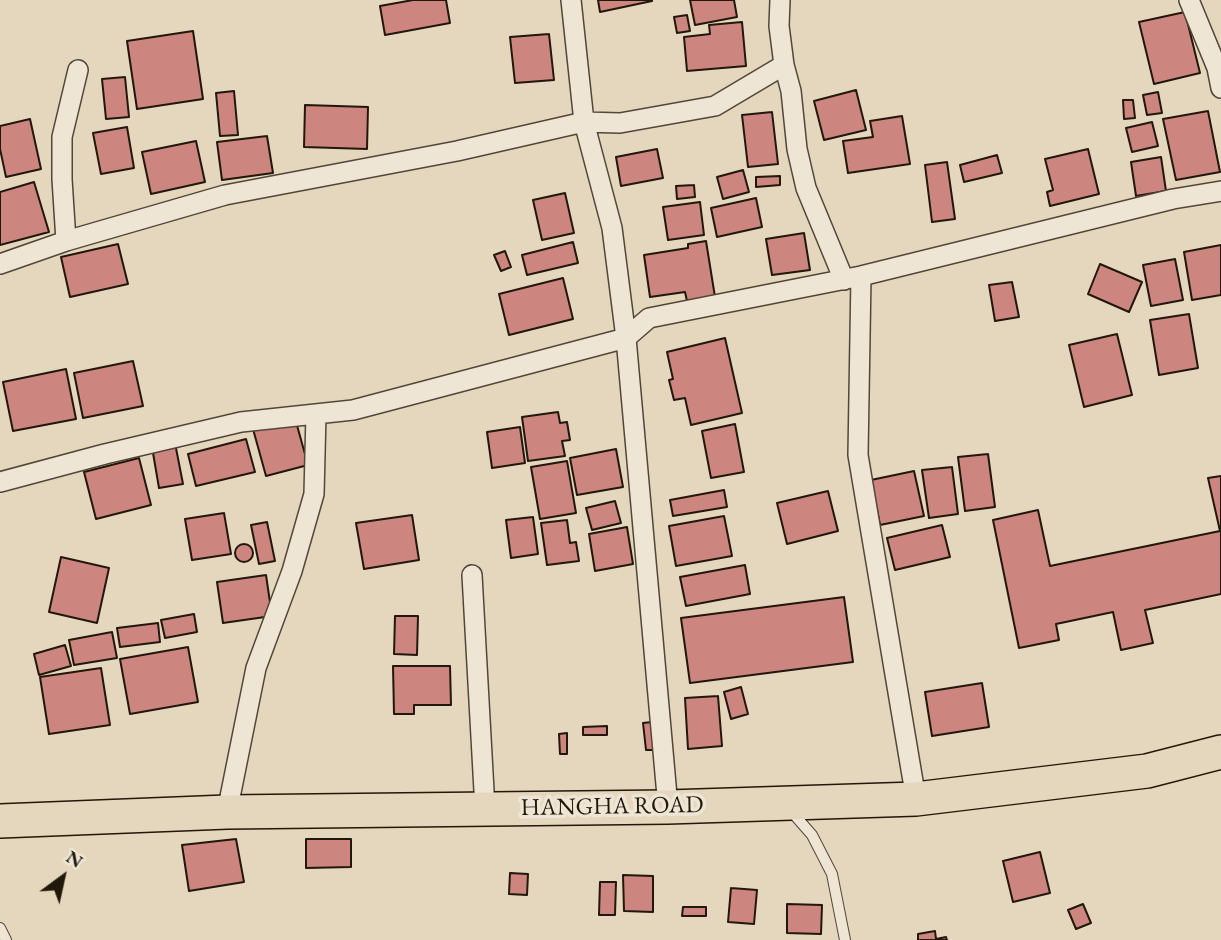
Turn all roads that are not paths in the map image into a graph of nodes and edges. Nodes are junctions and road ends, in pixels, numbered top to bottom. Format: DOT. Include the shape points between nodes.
graph roads {
  1 [pos="571,0"];
  2 [pos="780,0"];
  3 [pos="1189,0"];
  4 [pos="784,65"];
  5 [pos="1219,69"];
  6 [pos="78,70"];
  7 [pos="1221,88"];
  8 [pos="584,122"];
  9 [pos="1221,191"];
  10 [pos="66,241"];
  11 [pos="0,264"];
  12 [pos="853,278"];
  13 [pos="626,338"];
  14 [pos="316,414"];
  15 [pos="0,481"];
  16 [pos="472,575"];
  17 [pos="1221,752"];
  18 [pos="916,799"];
  19 [pos="783,803"];
  20 [pos="668,807"];
  21 [pos="485,809"];
  22 [pos="227,813"];
  23 [pos="0,821"];
  24 [pos="0,928"];
  25 [pos="6,940"];
  26 [pos="845,940"];
  1 -- 8 [label="street"];
  2 -- 4 [label="street"];
  3 -- 5 [label="street"];
  4 -- 8 [label="street" via="715,106 620,123"];
  4 -- 12 [label="street" via="806,188"];
  5 -- 7 [label="street"];
  6 -- 10 [label="street" via="62,137"];
  8 -- 10 [label="street" via="225,195"];
  8 -- 13 [label="street" via="611,228"];
  9 -- 12 [label="street"];
  10 -- 11 [label="street"];
  12 -- 13 [label="street" via="649,318"];
  12 -- 18 [label="street" via="858,455"];
  13 -- 14 [label="street" via="353,410"];
  13 -- 20 [label="street"];
  14 -- 15 [label="street" via="241,422"];
  14 -- 22 [label="street" via="314,494 256,668"];
  16 -- 21 [label="street"];
  17 -- 18 [label="highway, HANGHA ROAD" via="1147,771"];
  18 -- 19 [label="highway, HANGHA ROAD"];
  19 -- 20 [label="highway, HANGHA ROAD"];
  19 -- 26 [label="lane" via="812,835 832,873"];
  20 -- 21 [label="highway, HANGHA ROAD"];
  21 -- 22 [label="highway, HANGHA ROAD"];
  22 -- 23 [label="highway, HANGHA ROAD"];
  24 -- 25 [label="lane"];
}
